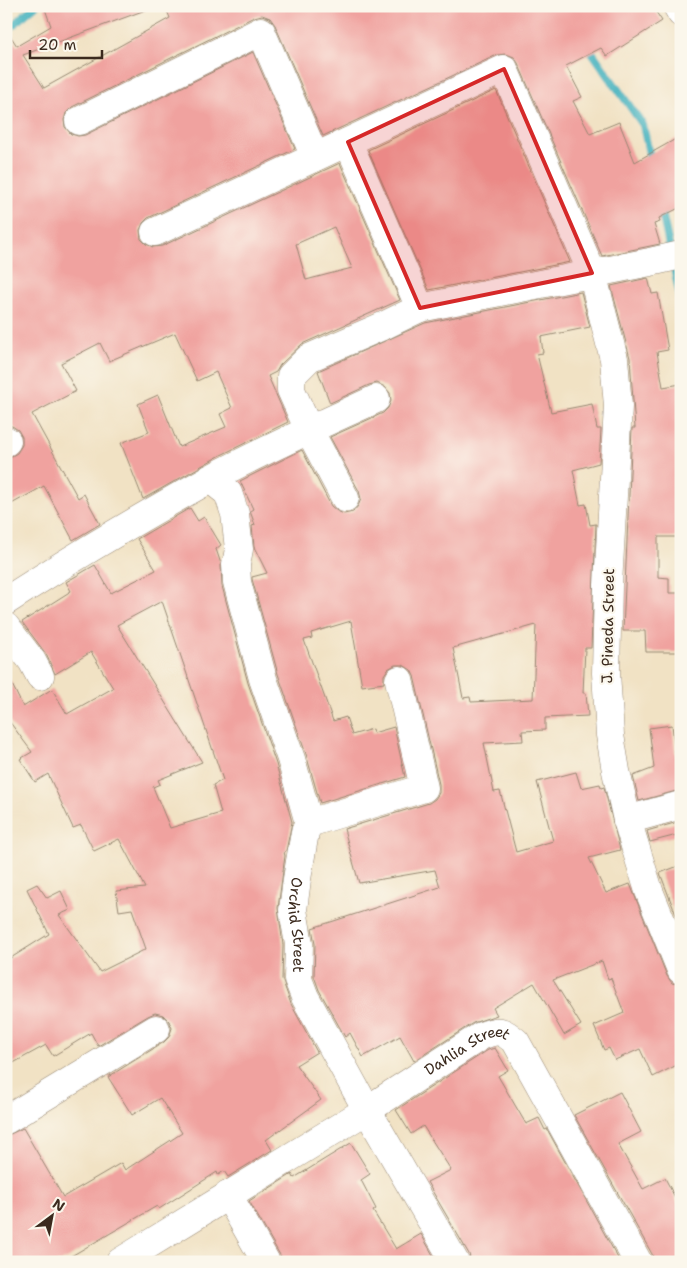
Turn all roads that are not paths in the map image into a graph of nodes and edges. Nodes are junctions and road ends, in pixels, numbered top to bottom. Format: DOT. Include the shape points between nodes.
graph roads {
  1 [pos="677,6"];
  2 [pos="681,13"];
  3 [pos="79,121"];
  4 [pos="348,142"];
  5 [pos="316,157"];
  6 [pos="155,232"];
  7 [pos="681,254"];
  8 [pos="592,273"];
  9 [pos="420,308"];
  10 [pos="376,399"];
  11 [pos="309,430"];
  12 [pos="210,479"];
  13 [pos="345,498"];
  14 [pos="6,601"];
  15 [pos="6,627"];
  16 [pos="40,676"];
  17 [pos="399,680"];
  18 [pos="681,805"];
  19 [pos="627,820"];
  20 [pos="309,823"];
  21 [pos="681,970"];
  22 [pos="156,1030"];
  23 [pos="366,1110"];
  24 [pos="6,1120"];
  25 [pos="228,1195"];
  26 [pos="120,1262"];
  27 [pos="266,1262"];
  28 [pos="455,1262"];
  29 [pos="638,1262"];
  1 -- 2 [label="street"];
  3 -- 5 [label="street" via="261,31"];
  4 -- 5 [label="street"];
  4 -- 8 [label="street, J. Pineda Street" via="504,69"];
  4 -- 9 [label="street"];
  5 -- 6 [label="street"];
  7 -- 8 [label="street"];
  8 -- 9 [label="street"];
  8 -- 19 [label="street, J. Pineda Street" via="614,359 618,406 606,673 610,735"];
  9 -- 11 [label="street" via="309,358 291,376 291,390"];
  10 -- 11 [label="street"];
  11 -- 12 [label="street"];
  11 -- 13 [label="street"];
  12 -- 14 [label="street"];
  12 -- 20 [label="street" via="228,493 235,514 239,549 237,582 263,679"];
  15 -- 16 [label="street"];
  17 -- 20 [label="street" via="424,788"];
  18 -- 19 [label="street"];
  19 -- 21 [label="street, J. Pineda Street" via="649,891"];
  20 -- 23 [label="street, Orchid Street" via="293,910 299,944 298,980"];
  22 -- 24 [label="street"];
  23 -- 25 [label="street, Dahlia Street"];
  23 -- 28 [label="street, Orchid Street"];
  23 -- 29 [label="street, Dahlia Street" via="481,1036 495,1030 505,1033 516,1042"];
  25 -- 26 [label="street, Dahlia Street"];
  25 -- 27 [label="street"];
}
